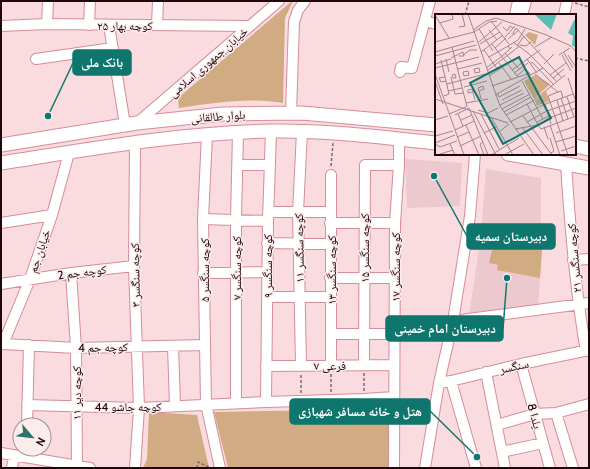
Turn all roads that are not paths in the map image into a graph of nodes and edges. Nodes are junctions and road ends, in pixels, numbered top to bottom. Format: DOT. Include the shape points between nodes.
graph roads {
  1 [pos="48,1"];
  2 [pos="90,1"];
  3 [pos="158,1"];
  4 [pos="279,1"];
  5 [pos="305,1"];
  6 [pos="430,1"];
  7 [pos="518,1"];
  8 [pos="526,1"];
  9 [pos="567,1"];
  10 [pos="517,14"];
  11 [pos="518,14"];
  12 [pos="564,14"];
  13 [pos="425,21"];
  14 [pos="47,24"];
  15 [pos="435,24"];
  16 [pos="90,25"];
  17 [pos="109,25"];
  18 [pos="157,25"];
  19 [pos="1,26"];
  20 [pos="249,26"];
  21 [pos="113,48"];
  22 [pos="36,59"];
  23 [pos="400,72"];
  24 [pos="297,113"];
  25 [pos="131,124"];
  26 [pos="435,126"];
  27 [pos="270,131"];
  28 [pos="302,132"];
  29 [pos="238,133"];
  30 [pos="207,135"];
  31 [pos="399,139"];
  32 [pos="135,143"];
  33 [pos="435,143"];
  34 [pos="1,145"];
  35 [pos="576,146"];
  36 [pos="589,149"];
  37 [pos="69,153"];
  38 [pos="475,155"];
  39 [pos="514,155"];
  40 [pos="1,163"];
  41 [pos="566,164"];
  42 [pos="238,165"];
  43 [pos="269,165"];
  44 [pos="399,165"];
  45 [pos="589,168"];
  46 [pos="331,176"];
  47 [pos="298,212"];
  48 [pos="330,212"];
  49 [pos="52,215"];
  50 [pos="268,216"];
  51 [pos="204,219"];
  52 [pos="236,219"];
  53 [pos="1,223"];
  54 [pos="330,223"];
  55 [pos="364,223"];
  56 [pos="395,223"];
  57 [pos="267,243"];
  58 [pos="299,243"];
  59 [pos="330,244"];
  60 [pos="589,259"];
  61 [pos="573,260"];
  62 [pos="134,266"];
  63 [pos="267,272"];
  64 [pos="70,273"];
  65 [pos="203,273"];
  66 [pos="236,273"];
  67 [pos="330,278"];
  68 [pos="364,278"];
  69 [pos="395,278"];
  70 [pos="30,279"];
  71 [pos="1,284"];
  72 [pos="268,297"];
  73 [pos="300,297"];
  74 [pos="331,297"];
  75 [pos="589,303"];
  76 [pos="578,305"];
  77 [pos="453,321"];
  78 [pos="331,334"];
  79 [pos="364,334"];
  80 [pos="395,334"];
  81 [pos="2,344"];
  82 [pos="204,345"];
  83 [pos="29,346"];
  84 [pos="136,346"];
  85 [pos="173,346"];
  86 [pos="76,348"];
  87 [pos="588,350"];
  88 [pos="521,364"];
  89 [pos="300,365"];
  90 [pos="331,365"];
  91 [pos="364,365"];
  92 [pos="394,365"];
  93 [pos="266,366"];
  94 [pos="486,372"];
  95 [pos="451,381"];
  96 [pos="439,383"];
  97 [pos="394,397"];
  98 [pos="266,402"];
  99 [pos="236,403"];
  100 [pos="27,404"];
  101 [pos="206,404"];
  102 [pos="589,404"];
  103 [pos="76,406"];
  104 [pos="175,406"];
  105 [pos="139,408"];
  106 [pos="556,413"];
  107 [pos="535,414"];
  108 [pos="27,417"];
  109 [pos="497,425"];
  110 [pos="543,443"];
  111 [pos="502,452"];
  112 [pos="1,453"];
  113 [pos="12,455"];
  114 [pos="14,457"];
  115 [pos="41,457"];
  116 [pos="73,466"];
  117 [pos="12,468"];
  118 [pos="90,468"];
  119 [pos="135,468"];
  120 [pos="220,468"];
  121 [pos="394,468"];
  122 [pos="425,468"];
  123 [pos="476,468"];
  124 [pos="505,468"];
  125 [pos="550,468"];
  126 [pos="573,468"];
  1 -- 14 [label="street"];
  2 -- 16 [label="street"];
  3 -- 18 [label="street"];
  4 -- 20 [label="street, خیابان جمهوری اسلامی"];
  5 -- 24 [label="street" via="298,10 294,22"];
  6 -- 13 [label="street"];
  7 -- 10 [label="street"];
  8 -- 11 [label="street"];
  9 -- 12 [label="street"];
  13 -- 15 [label="street"];
  13 -- 23 [label="street" via="412,68 402,67"];
  14 -- 16 [label="street, کوچه بهار ۲۵"];
  14 -- 19 [label="street, کوچه بهار ۲۵"];
  16 -- 17 [label="street, کوچه بهار ۲۵"];
  17 -- 18 [label="street, کوچه بهار ۲۵"];
  17 -- 21 [label="street"];
  18 -- 20 [label="street, کوچه بهار ۲۵"];
  20 -- 25 [label="street, خیابان جمهوری اسلامی"];
  21 -- 22 [label="street"];
  21 -- 25 [label="street"];
  24 -- 25 [label="main road, بلوار طالقانی" via="223,114"];
  24 -- 26 [label="main road, بلوار طالقانی"];
  24 -- 28 [label="main road"];
  25 -- 34 [label="main road, بلوار طالقانی"];
  27 -- 28 [label="main road, بلوار طالقانی"];
  27 -- 29 [label="main road, بلوار طالقانی"];
  27 -- 43 [label="street, کوچه سنگسر ۹"];
  28 -- 31 [label="main road, بلوار طالقانی"];
  28 -- 47 [label="street, کوچه سنگسر ۱۱"];
  29 -- 30 [label="main road, بلوار طالقانی"];
  29 -- 42 [label="street, کوچه سنگسر ۷"];
  30 -- 32 [label="main road, بلوار طالقانی"];
  30 -- 51 [label="street, کوچه سنگسر ۵"];
  31 -- 33 [label="main road, بلوار طالقانی"];
  31 -- 44 [label="street, کوچه سنگسر ۱۷"];
  32 -- 37 [label="main road, بلوار طالقانی"];
  32 -- 62 [label="street, کوچه سنگسر ۳"];
  35 -- 36 [label="main road"];
  37 -- 40 [label="main road, بلوار طالقانی"];
  37 -- 49 [label="street, خیابان جم"];
  38 -- 77 [label="street" via="470,216"];
  39 -- 41 [label="main road"];
  41 -- 45 [label="main road"];
  41 -- 61 [label="street, کوچه سنگسر ۲۱"];
  42 -- 43 [label="street"];
  42 -- 52 [label="street, کوچه سنگسر ۷"];
  43 -- 50 [label="street, کوچه سنگسر ۹"];
  44 -- 55 [label="street, کوچه سنگسر ۱۵" via="365,165"];
  44 -- 56 [label="street, کوچه سنگسر ۱۷"];
  46 -- 48 [label="street, کوچه سنگسر ۱۳"];
  47 -- 48 [label="street"];
  47 -- 50 [label="street"];
  47 -- 58 [label="street, کوچه سنگسر ۱۱"];
  48 -- 54 [label="street, کوچه سنگسر ۱۳"];
  49 -- 53 [label="street"];
  49 -- 70 [label="street, خیابان جم"];
  50 -- 52 [label="street"];
  50 -- 57 [label="street, کوچه سنگسر ۹"];
  51 -- 52 [label="street"];
  51 -- 65 [label="street, کوچه سنگسر ۵"];
  52 -- 66 [label="street, کوچه سنگسر ۷"];
  54 -- 55 [label="street"];
  54 -- 59 [label="street, کوچه سنگسر ۱۳"];
  55 -- 56 [label="street"];
  55 -- 68 [label="street, کوچه سنگسر ۱۵"];
  56 -- 69 [label="street, کوچه سنگسر ۱۷"];
  57 -- 58 [label="street"];
  57 -- 63 [label="street, کوچه سنگسر ۹"];
  58 -- 59 [label="street"];
  58 -- 73 [label="street, کوچه سنگسر ۱۱"];
  59 -- 67 [label="street, کوچه سنگسر ۱۳"];
  60 -- 61 [label="street"];
  61 -- 76 [label="street, کوچه سنگسر ۲۱"];
  62 -- 64 [label="street, کوچه جم 2"];
  62 -- 84 [label="street, کوچه سنگسر ۳"];
  63 -- 66 [label="street"];
  63 -- 72 [label="street, کوچه سنگسر ۹"];
  64 -- 70 [label="street, کوچه جم 2"];
  64 -- 86 [label="street, کوچه دیر ۱۱"];
  65 -- 66 [label="street"];
  65 -- 82 [label="street, کوچه سنگسر ۵"];
  66 -- 99 [label="street, کوچه سنگسر ۷"];
  67 -- 68 [label="street"];
  67 -- 74 [label="street, کوچه سنگسر ۱۳"];
  68 -- 69 [label="street"];
  68 -- 79 [label="street, کوچه سنگسر ۱۵"];
  69 -- 80 [label="street, کوچه سنگسر ۱۷"];
  70 -- 71 [label="street, کوچه جم 2"];
  70 -- 81 [label="street, خیابان جم"];
  72 -- 73 [label="street"];
  72 -- 93 [label="street, کوچه سنگسر ۹"];
  73 -- 74 [label="street"];
  73 -- 89 [label="street, کوچه سنگسر ۱۱"];
  74 -- 78 [label="street, کوچه سنگسر ۱۳"];
  75 -- 76 [label="street"];
  76 -- 77 [label="street"];
  76 -- 87 [label="street, کوچه سنگسر ۲۱"];
  77 -- 96 [label="street"];
  78 -- 79 [label="street"];
  78 -- 90 [label="street, کوچه سنگسر ۱۳"];
  79 -- 80 [label="street"];
  79 -- 91 [label="street, کوچه سنگسر ۱۵"];
  80 -- 92 [label="street, کوچه سنگسر ۱۷"];
  81 -- 83 [label="street, کوچه جم 4"];
  82 -- 85 [label="street, کوچه جم 4"];
  82 -- 101 [label="street, کوچه سنگسر ۵"];
  83 -- 86 [label="street, کوچه جم 4"];
  83 -- 100 [label="street"];
  84 -- 85 [label="street, کوچه جم 4"];
  84 -- 86 [label="street, کوچه جم 4"];
  84 -- 105 [label="street, کوچه سنگسر ۳"];
  85 -- 104 [label="street"];
  86 -- 103 [label="street, کوچه دیر ۱۱"];
  87 -- 88 [label="street, سنگسر"];
  88 -- 94 [label="street, سنگسر"];
  88 -- 107 [label="street, یلدا 8"];
  89 -- 90 [label="street, فرعی ۷"];
  89 -- 93 [label="street, فرعی ۷"];
  90 -- 91 [label="street, فرعی ۷"];
  91 -- 92 [label="street, فرعی ۷"];
  92 -- 97 [label="street, کوچه سنگسر ۱۷"];
  93 -- 98 [label="street, کوچه سنگسر ۹"];
  94 -- 95 [label="street, سنگسر"];
  94 -- 109 [label="street"];
  95 -- 96 [label="street, سنگسر"];
  95 -- 123 [label="street"];
  96 -- 122 [label="street"];
  97 -- 98 [label="street, کوچه جاشو 44"];
  97 -- 121 [label="street, کوچه سنگسر ۱۷"];
  98 -- 99 [label="street, کوچه جاشو 44"];
  99 -- 101 [label="street, کوچه جاشو 44"];
  100 -- 103 [label="street, کوچه جاشو 44"];
  100 -- 108 [label="street"];
  101 -- 104 [label="street, کوچه جاشو 44"];
  101 -- 120 [label="street, کوچه سنگسر ۵"];
  102 -- 106 [label="street"];
  103 -- 105 [label="street, کوچه جاشو 44"];
  103 -- 116 [label="street, کوچه دیر ۱۱"];
  104 -- 105 [label="street, کوچه جاشو 44"];
  105 -- 119 [label="street, کوچه سنگسر ۳"];
  106 -- 107 [label="street"];
  106 -- 126 [label="street"];
  107 -- 109 [label="street"];
  107 -- 110 [label="street, یلدا 8"];
  109 -- 111 [label="street"];
  110 -- 111 [label="street"];
  110 -- 125 [label="street, یلدا 8"];
  111 -- 124 [label="street"];
  112 -- 113 [label="street"];
  114 -- 117 [label="street"];
  115 -- 116 [label="street"];
  116 -- 118 [label="street"];
}
